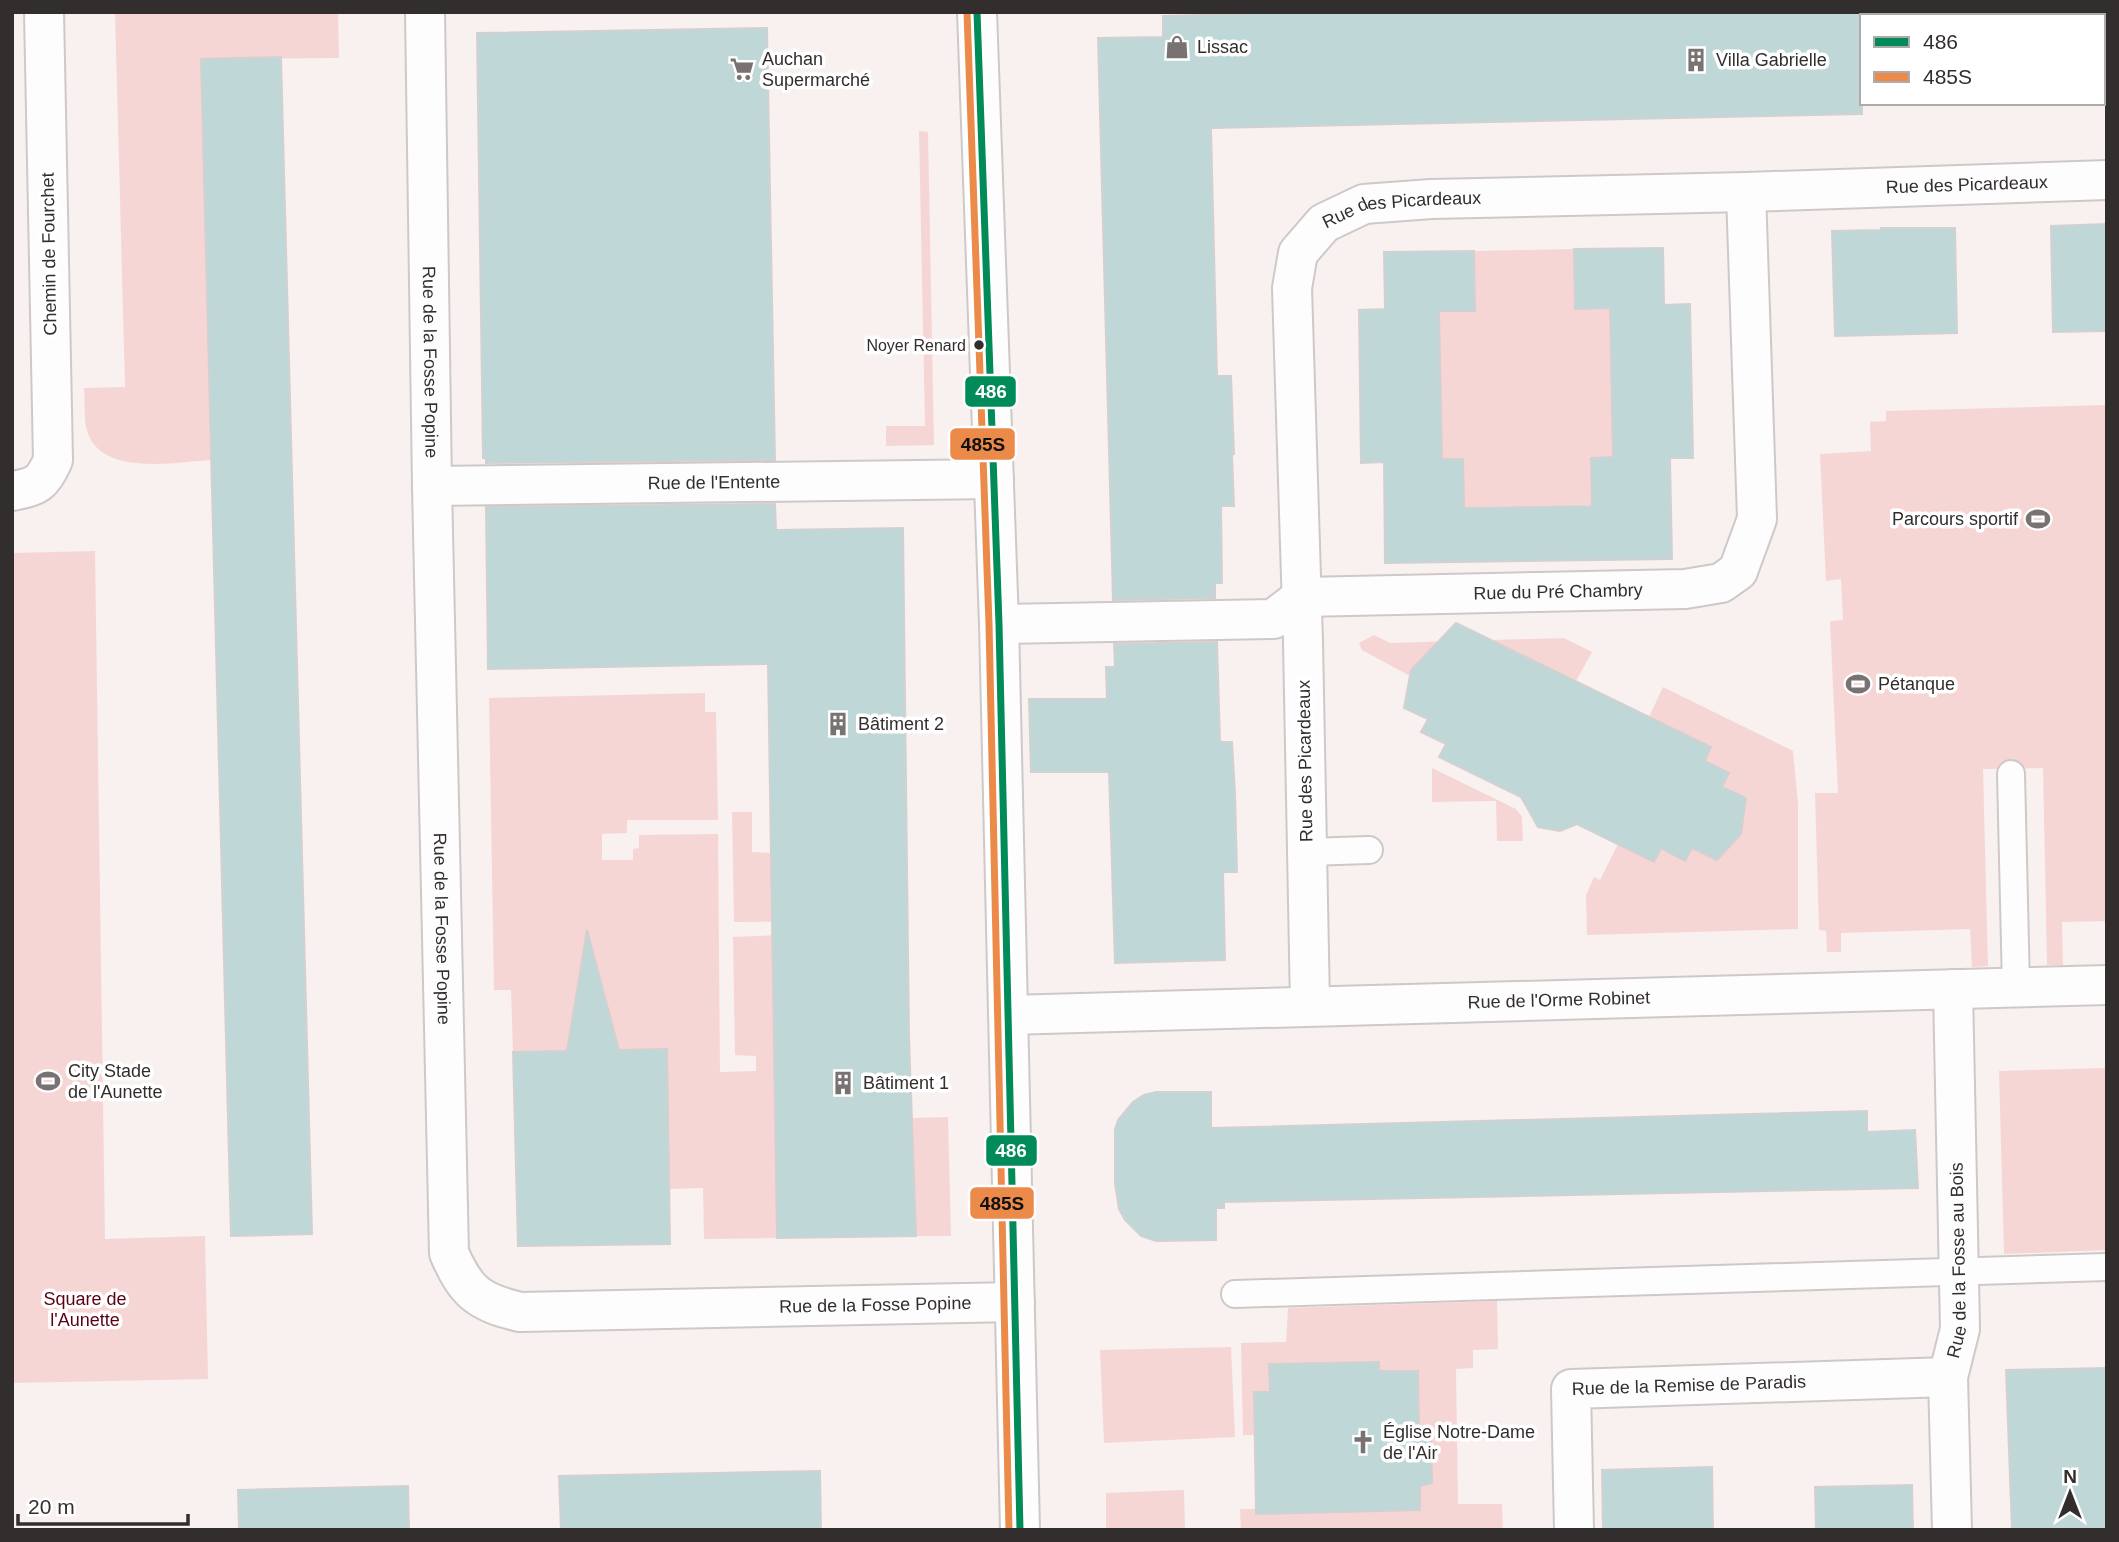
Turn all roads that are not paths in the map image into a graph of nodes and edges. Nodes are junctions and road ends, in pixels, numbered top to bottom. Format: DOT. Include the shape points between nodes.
graph roads {
  1 [pos="44,12"];
  2 [pos="425,12"];
  3 [pos="977,12"];
  4 [pos="2107,180"];
  5 [pos="1746,192"];
  6 [pos="994,479"];
  7 [pos="432,486"];
  8 [pos="23,490"];
  9 [pos="1302,597"];
  10 [pos="999,624"];
  11 [pos="2011,774"];
  12 [pos="1369,850"];
  13 [pos="1307,852"];
  14 [pos="2107,985"];
  15 [pos="2017,987"];
  16 [pos="1953,989"];
  17 [pos="1310,1005"];
  18 [pos="1009,1015"];
  19 [pos="2107,1267"];
  20 [pos="1959,1270"];
  21 [pos="1235,1294"];
  22 [pos="1016,1302"];
  23 [pos="1948,1377"];
  24 [pos="1020,1530"];
  25 [pos="1574,1530"];
  26 [pos="1952,1530"];
  1 -- 8 [label="street, Chemin de Fourchet" via="53,460 46,475"];
  2 -- 7 [label="street, Rue de la Fosse Popine"];
  3 -- 6 [label="street"];
  4 -- 5 [label="street, Rue des Picardeaux"];
  5 -- 9 [label="street, Rue des Picardeaux" via="1431,199 1364,204 1324,223 1298,253 1292,288"];
  5 -- 9 [label="street, Rue du Pré Chambry" via="1757,519 1738,571 1721,583 1685,589"];
  6 -- 7 [label="street, Rue de l'Entente"];
  6 -- 10 [label="street"];
  7 -- 22 [label="street, Rue de la Fosse Popine" via="449,1253 460,1278 493,1306 520,1312"];
  9 -- 10 [label="street" via="1273,619"];
  9 -- 13 [label="street, Rue des Picardeaux"];
  10 -- 18 [label="street"];
  11 -- 15 [label="lane"];
  12 -- 13 [label="lane"];
  13 -- 17 [label="street, Rue des Picardeaux"];
  14 -- 15 [label="street, Rue de l'Orme Robinet"];
  15 -- 16 [label="street, Rue de l'Orme Robinet"];
  16 -- 17 [label="street, Rue de l'Orme Robinet"];
  16 -- 20 [label="street, Rue de la Fosse au Bois"];
  17 -- 18 [label="street, Rue de l'Orme Robinet"];
  18 -- 22 [label="street"];
  19 -- 20 [label="lane"];
  20 -- 21 [label="lane"];
  20 -- 23 [label="street, Rue de la Fosse au Bois" via="1960,1329"];
  22 -- 24 [label="street"];
  23 -- 25 [label="street, Rue de la Remise de Paradis" via="1570,1389"];
  23 -- 26 [label="street, Rue de la Fosse au Bois"];
}
